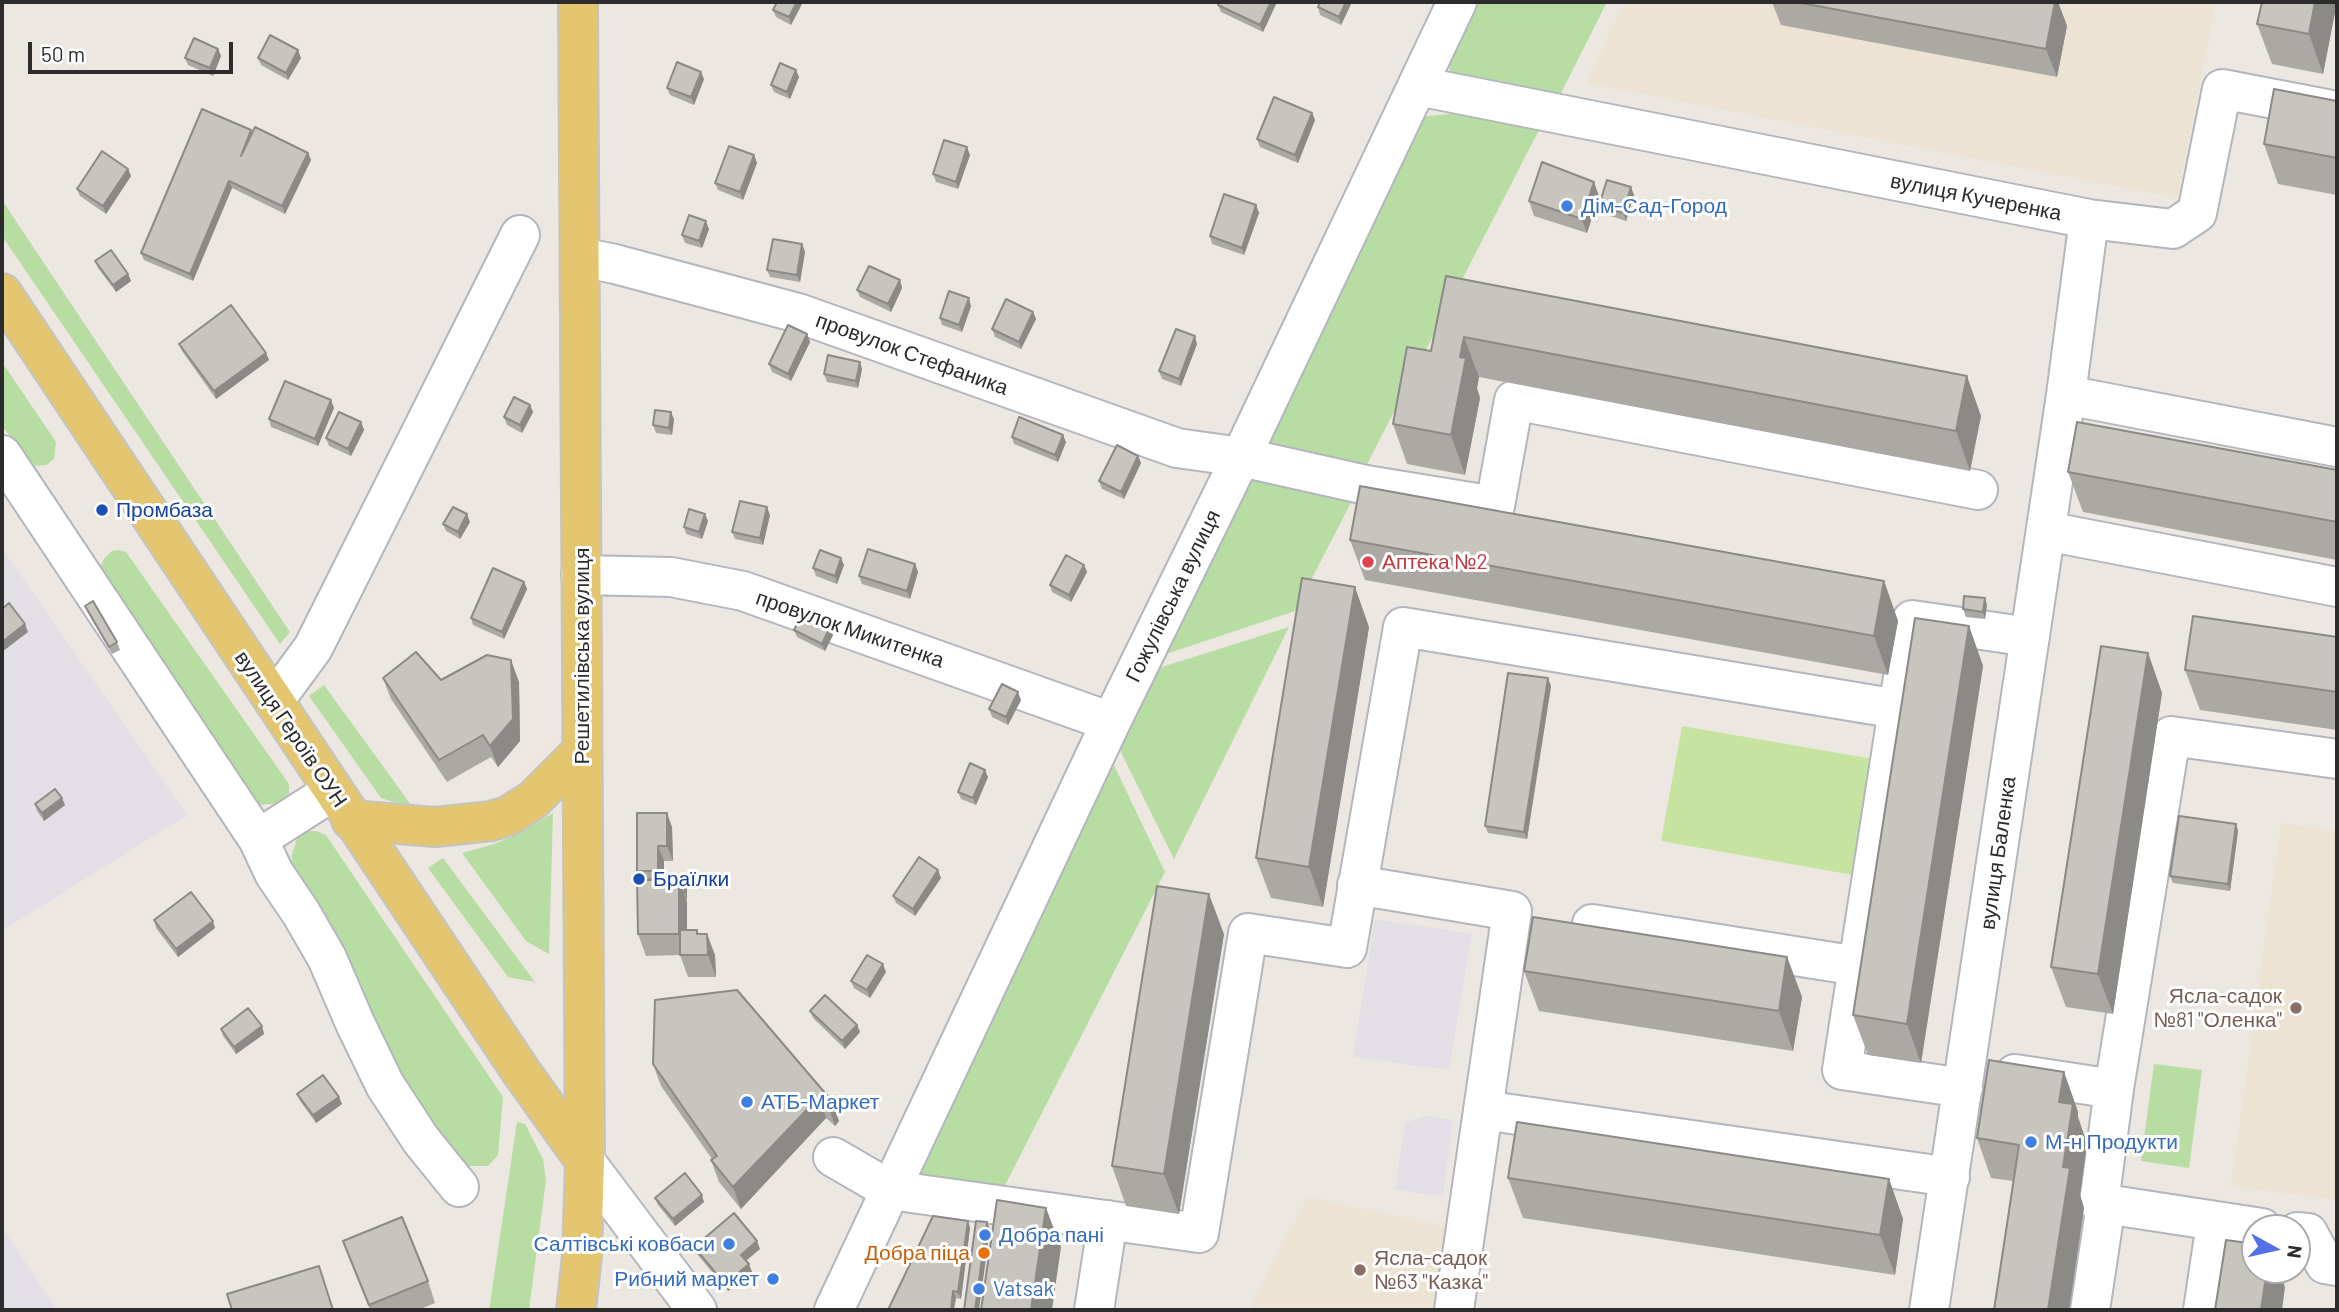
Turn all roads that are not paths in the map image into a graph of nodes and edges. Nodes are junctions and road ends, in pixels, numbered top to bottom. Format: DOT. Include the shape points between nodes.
graph roads {
  1 [pos="578,2"];
  2 [pos="1457,2"];
  3 [pos="1418,86"];
  4 [pos="2337,111"];
  5 [pos="2089,219"];
  6 [pos="520,235"];
  7 [pos="580,257"];
  8 [pos="2,293"];
  9 [pos="2066,395"];
  10 [pos="2337,446"];
  11 [pos="2,455"];
  12 [pos="1241,457"];
  13 [pos="1978,490"];
  14 [pos="2046,531"];
  15 [pos="581,575"];
  16 [pos="2337,587"];
  17 [pos="2030,637"];
  18 [pos="274,701"];
  19 [pos="1898,709"];
  20 [pos="1111,722"];
  21 [pos="582,751"];
  22 [pos="2337,759"];
  23 [pos="342,805"];
  24 [pos="258,839"];
  25 [pos="1357,885"];
  26 [pos="1592,924"];
  27 [pos="1858,966"];
  28 [pos="1965,1078"];
  29 [pos="2114,1089"];
  30 [pos="1483,1110"];
  31 [pos="833,1157"];
  32 [pos="585,1161"];
  33 [pos="1950,1177"];
  34 [pos="459,1187"];
  35 [pos="890,1190"];
  36 [pos="2106,1204"];
  37 [pos="1108,1220"];
  38 [pos="2216,1223"];
  39 [pos="2241,1226"];
  40 [pos="2311,1238"];
  41 [pos="2337,1266"];
  42 [pos="576,1310"];
  43 [pos="697,1310"];
  44 [pos="834,1310"];
  45 [pos="1094,1310"];
  46 [pos="1454,1310"];
  47 [pos="1929,1310"];
  48 [pos="2090,1310"];
  49 [pos="2203,1310"];
  1 -- 7 [label="main road, Решетилівська вулиця"];
  2 -- 3 [label="street, Гожулівська вулиця"];
  3 -- 5 [label="street, вулиця Кучеренка"];
  3 -- 12 [label="street, Гожулівська вулиця"];
  4 -- 5 [label="street" via="2222,89 2197,213 2173,229"];
  5 -- 9 [label="street, вулиця Кучеренка"];
  6 -- 18 [label="street" via="313,648"];
  7 -- 12 [label="street, провулок Стефаника" via="798,313 1177,448"];
  7 -- 15 [label="main road, Решетилівська вулиця"];
  8 -- 18 [label="main road, вулиця Героїв ОУН"];
  9 -- 10 [label="street"];
  9 -- 14 [label="street, вулиця Баленка"];
  11 -- 24 [label="street"];
  12 -- 13 [label="street, провулок Стефаника" via="1366,485 1494,506 1514,400"];
  12 -- 20 [label="street, Гожулівська вулиця"];
  14 -- 16 [label="street"];
  14 -- 17 [label="street, вулиця Баленка"];
  15 -- 20 [label="street, провулок Микитенка" via="671,577 743,592"];
  15 -- 21 [label="main road, Решетилівська вулиця"];
  17 -- 19 [label="street" via="1912,620"];
  17 -- 28 [label="street, вулиця Баленка"];
  18 -- 23 [label="main road, вулиця Героїв ОУН"];
  19 -- 25 [label="street" via="1403,627"];
  19 -- 27 [label="street"];
  20 -- 35 [label="street, Гожулівська вулиця"];
  21 -- 23 [label="main road" via="533,800 491,821 435,827"];
  21 -- 32 [label="main road, Решетилівська вулиця"];
  22 -- 29 [label="street" via="2171,736"];
  23 -- 24 [label="street"];
  23 -- 32 [label="main road, вулиця Героїв ОУН"];
  24 -- 34 [label="street" via="327,958 385,1085"];
  25 -- 30 [label="street" via="1512,911"];
  25 -- 37 [label="street" via="1347,948 1248,933 1199,1233"];
  26 -- 27 [label="street"];
  27 -- 28 [label="street" via="1842,1070"];
  28 -- 29 [label="street"];
  28 -- 33 [label="street, вулиця Баленка"];
  29 -- 36 [label="street" via="2099,1203"];
  30 -- 33 [label="street"];
  30 -- 46 [label="street"];
  31 -- 35 [label="street"];
  32 -- 42 [label="main road, Решетилівська вулиця"];
  32 -- 43 [label="street"];
  33 -- 47 [label="street, вулиця Баленка"];
  35 -- 37 [label="street" via="1000,1221"];
  35 -- 44 [label="street, Гожулівська вулиця"];
  36 -- 38 [label="street"];
  36 -- 48 [label="street"];
  37 -- 45 [label="street"];
  38 -- 39 [label="street"];
  38 -- 49 [label="street"];
  40 -- 41 [label="street" via="2325,1264"];
}
